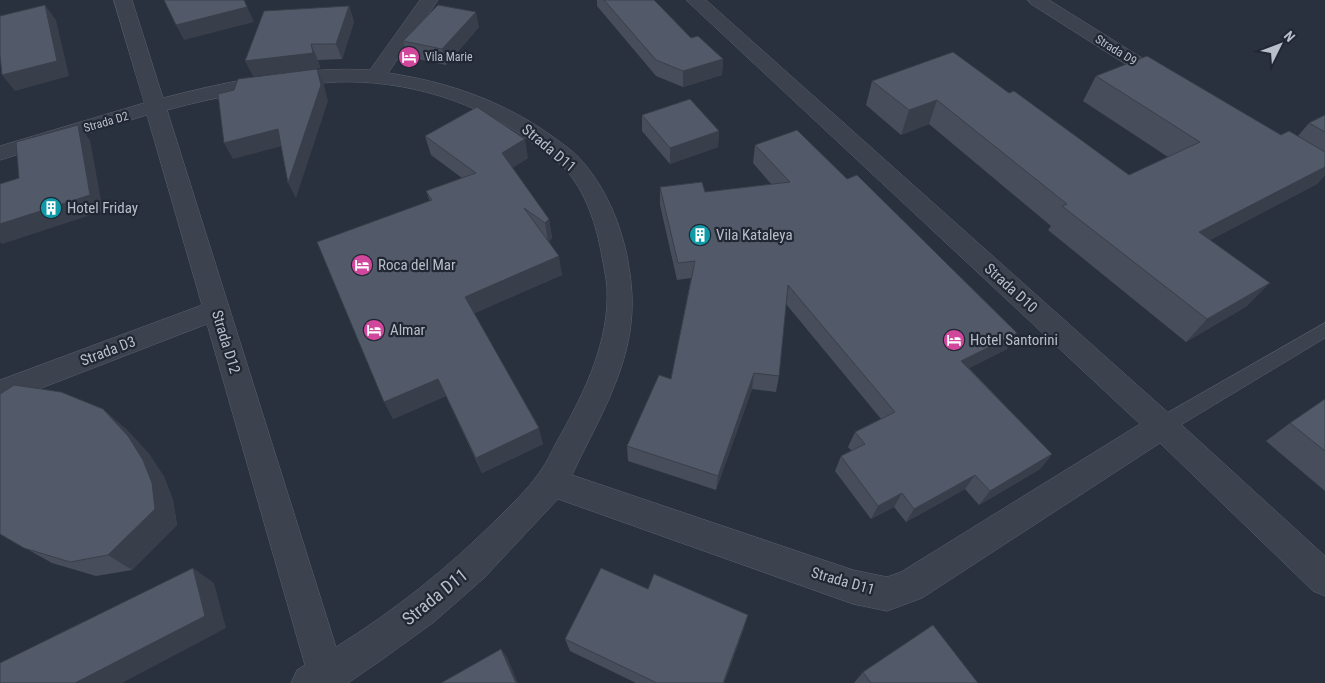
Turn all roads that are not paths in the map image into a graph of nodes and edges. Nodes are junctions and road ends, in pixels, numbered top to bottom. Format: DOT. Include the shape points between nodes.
graph roads {
  1 [pos="123,0"];
  2 [pos="429,0"];
  3 [pos="695,0"];
  4 [pos="1037,0"];
  5 [pos="374,77"];
  6 [pos="1182,92"];
  7 [pos="155,108"];
  8 [pos="0,153"];
  9 [pos="216,310"];
  10 [pos="1325,330"];
  11 [pos="0,392"];
  12 [pos="1162,426"];
  13 [pos="552,482"];
  14 [pos="1325,579"];
  15 [pos="322,680"];
  1 -- 7 [label="street, Strada D12"];
  2 -- 5 [label="street"];
  3 -- 12 [label="street, Strada D10"];
  4 -- 6 [label="street, Strada D9"];
  5 -- 7 [label="street, Strada D11" via="331,76 252,84"];
  5 -- 13 [label="street, Strada D11" via="438,90 508,117 537,134 574,166 599,203 613,245 620,291 615,341 591,409"];
  7 -- 8 [label="street, Strada D2"];
  7 -- 9 [label="street, Strada D12"];
  9 -- 11 [label="street, Strada D3"];
  9 -- 15 [label="street, Strada D12"];
  10 -- 12 [label="lane"];
  12 -- 13 [label="street, Strada D11" via="910,586 886,594 853,587"];
  12 -- 14 [label="street, Strada D10"];
  13 -- 15 [label="street, Strada D11" via="456,582"];
}
